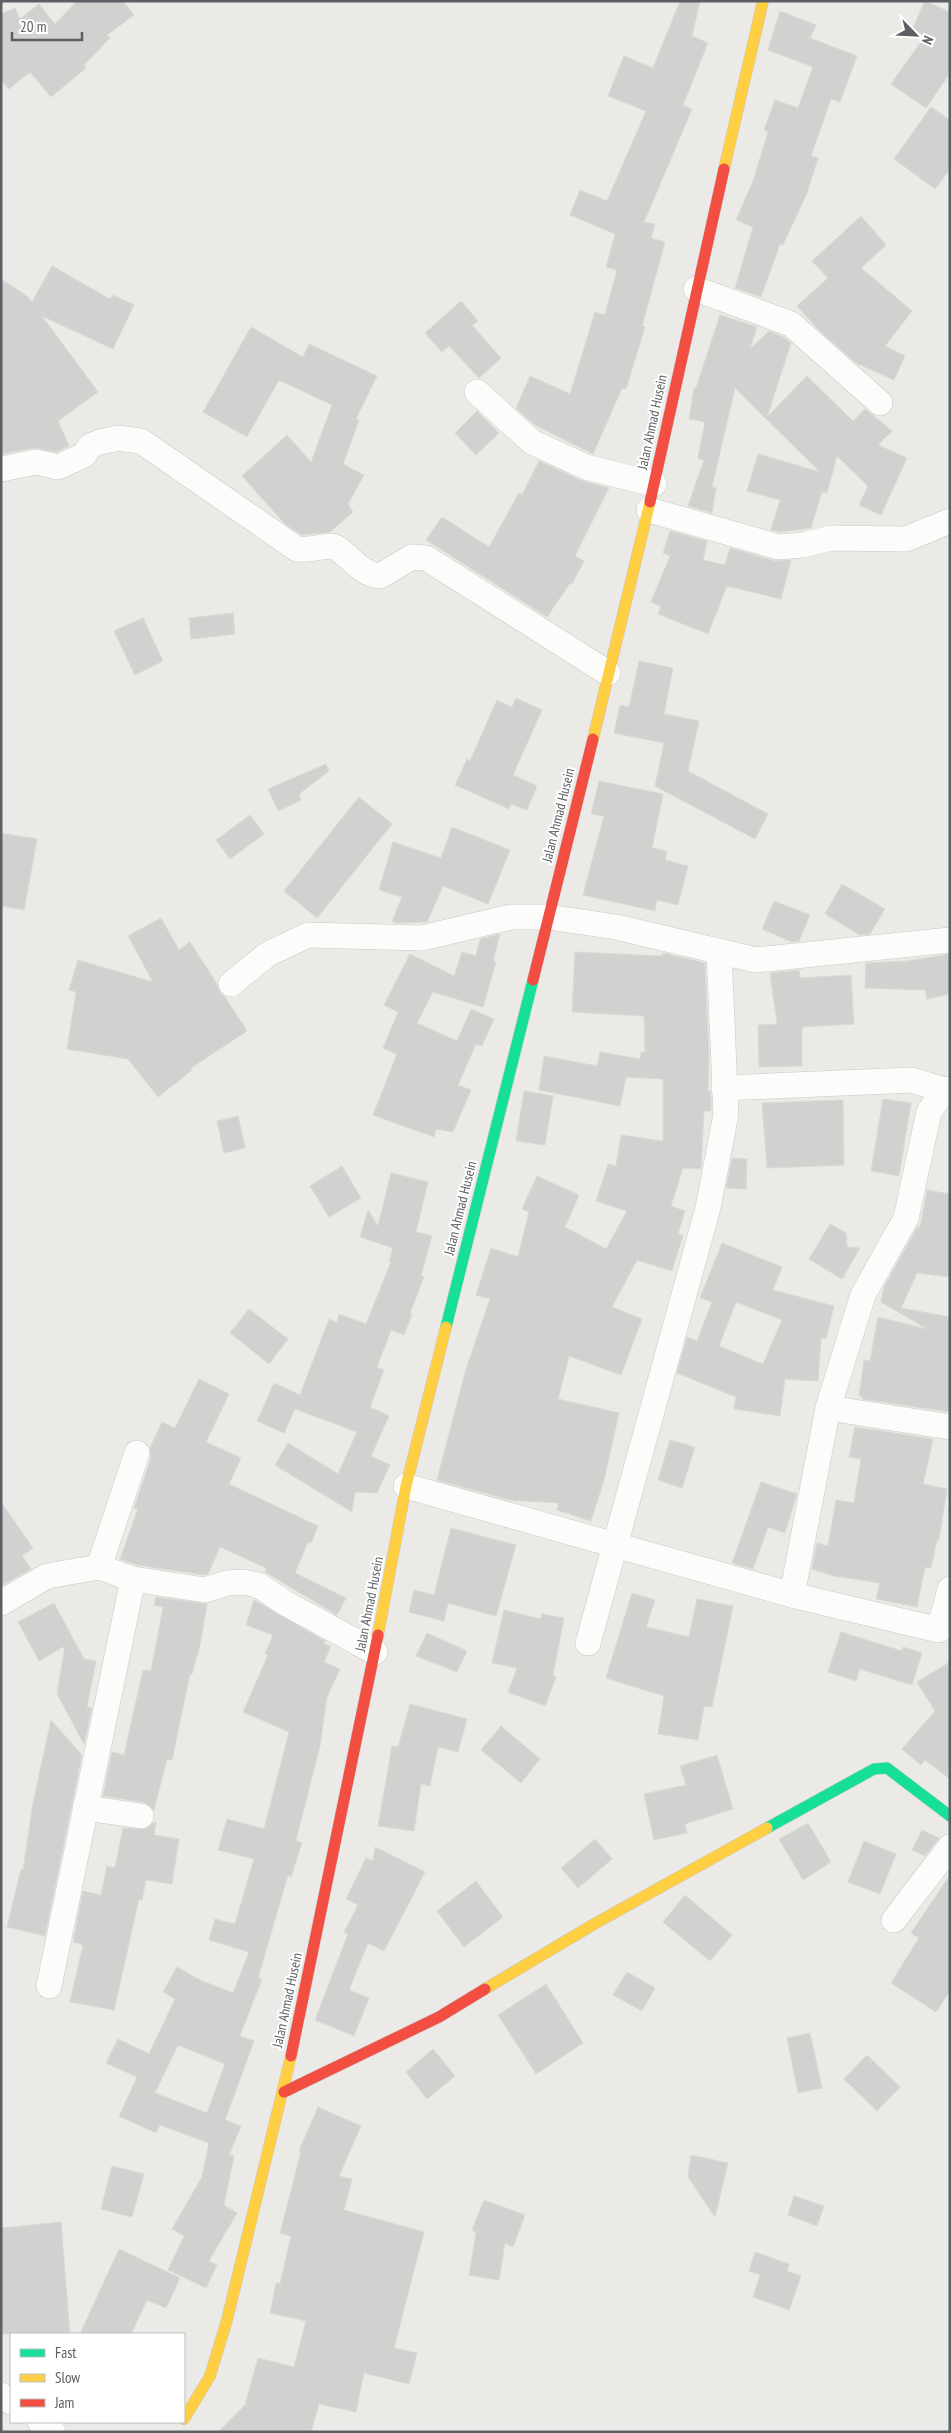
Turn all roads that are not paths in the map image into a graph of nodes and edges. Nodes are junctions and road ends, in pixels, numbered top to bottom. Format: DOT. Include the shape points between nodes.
graph roads {
  1 [pos="763,1"];
  2 [pos="696,289"];
  3 [pos="477,392"];
  4 [pos="880,404"];
  5 [pos="1,469"];
  6 [pos="654,484"];
  7 [pos="649,510"];
  8 [pos="950,521"];
  9 [pos="608,673"];
  10 [pos="548,917"];
  11 [pos="950,940"];
  12 [pos="719,951"];
  13 [pos="230,984"];
  14 [pos="724,1088"];
  15 [pos="947,1090"];
  16 [pos="828,1408"];
  17 [pos="950,1426"];
  18 [pos="137,1453"];
  19 [pos="406,1486"];
  20 [pos="614,1546"];
  21 [pos="99,1567"];
  22 [pos="133,1579"];
  23 [pos="950,1589"];
  24 [pos="792,1595"];
  25 [pos="1,1603"];
  26 [pos="945,1632"];
  27 [pos="588,1643"];
  28 [pos="375,1652"];
  29 [pos="85,1808"];
  30 [pos="141,1816"];
  31 [pos="950,1816"];
  32 [pos="950,1847"];
  33 [pos="894,1920"];
  34 [pos="49,1986"];
  35 [pos="284,2092"];
  36 [pos="185,2416"];
  37 [pos="41,2423"];
  38 [pos="53,2432"];
  1 -- 2 [label="main road, Jalan Ahmad Husein"];
  2 -- 4 [label="street" via="791,324"];
  2 -- 6 [label="main road, Jalan Ahmad Husein"];
  3 -- 6 [label="street" via="532,442 586,467"];
  5 -- 9 [label="street" via="36,462 58,466 84,455 90,446 100,442 118,438 141,441 297,549 308,551 331,546 367,574 380,576 412,558 426,558"];
  6 -- 7 [label="main road, Jalan Ahmad Husein"];
  7 -- 8 [label="street" via="779,547 831,538 906,539"];
  7 -- 9 [label="main road, Jalan Ahmad Husein"];
  9 -- 10 [label="main road, Jalan Ahmad Husein"];
  10 -- 12 [label="street" via="616,927"];
  10 -- 13 [label="street" via="511,917 422,938 308,935 268,954"];
  10 -- 19 [label="main road, Jalan Ahmad Husein"];
  11 -- 12 [label="street" via="756,960"];
  12 -- 14 [label="street"];
  14 -- 15 [label="street" via="912,1080"];
  14 -- 20 [label="street" via="726,1114 708,1208"];
  15 -- 16 [label="street" via="929,1112 906,1218 863,1296"];
  16 -- 17 [label="street"];
  16 -- 24 [label="street"];
  18 -- 21 [label="street"];
  19 -- 20 [label="street"];
  19 -- 28 [label="main road, Jalan Ahmad Husein"];
  20 -- 24 [label="street"];
  20 -- 27 [label="street"];
  21 -- 22 [label="street"];
  21 -- 25 [label="street" via="47,1576"];
  22 -- 28 [label="street" via="205,1590 228,1583 258,1585"];
  22 -- 29 [label="street"];
  23 -- 26 [label="street"];
  24 -- 26 [label="street"];
  28 -- 35 [label="main road, Jalan Ahmad Husein"];
  29 -- 30 [label="street"];
  29 -- 34 [label="street"];
  31 -- 35 [label="main road" via="887,1768 874,1769 596,1923 439,2017"];
  32 -- 33 [label="street"];
  35 -- 36 [label="main road, Jalan Ahmad Husein" via="210,2376"];
  37 -- 38 [label="street"];
}
